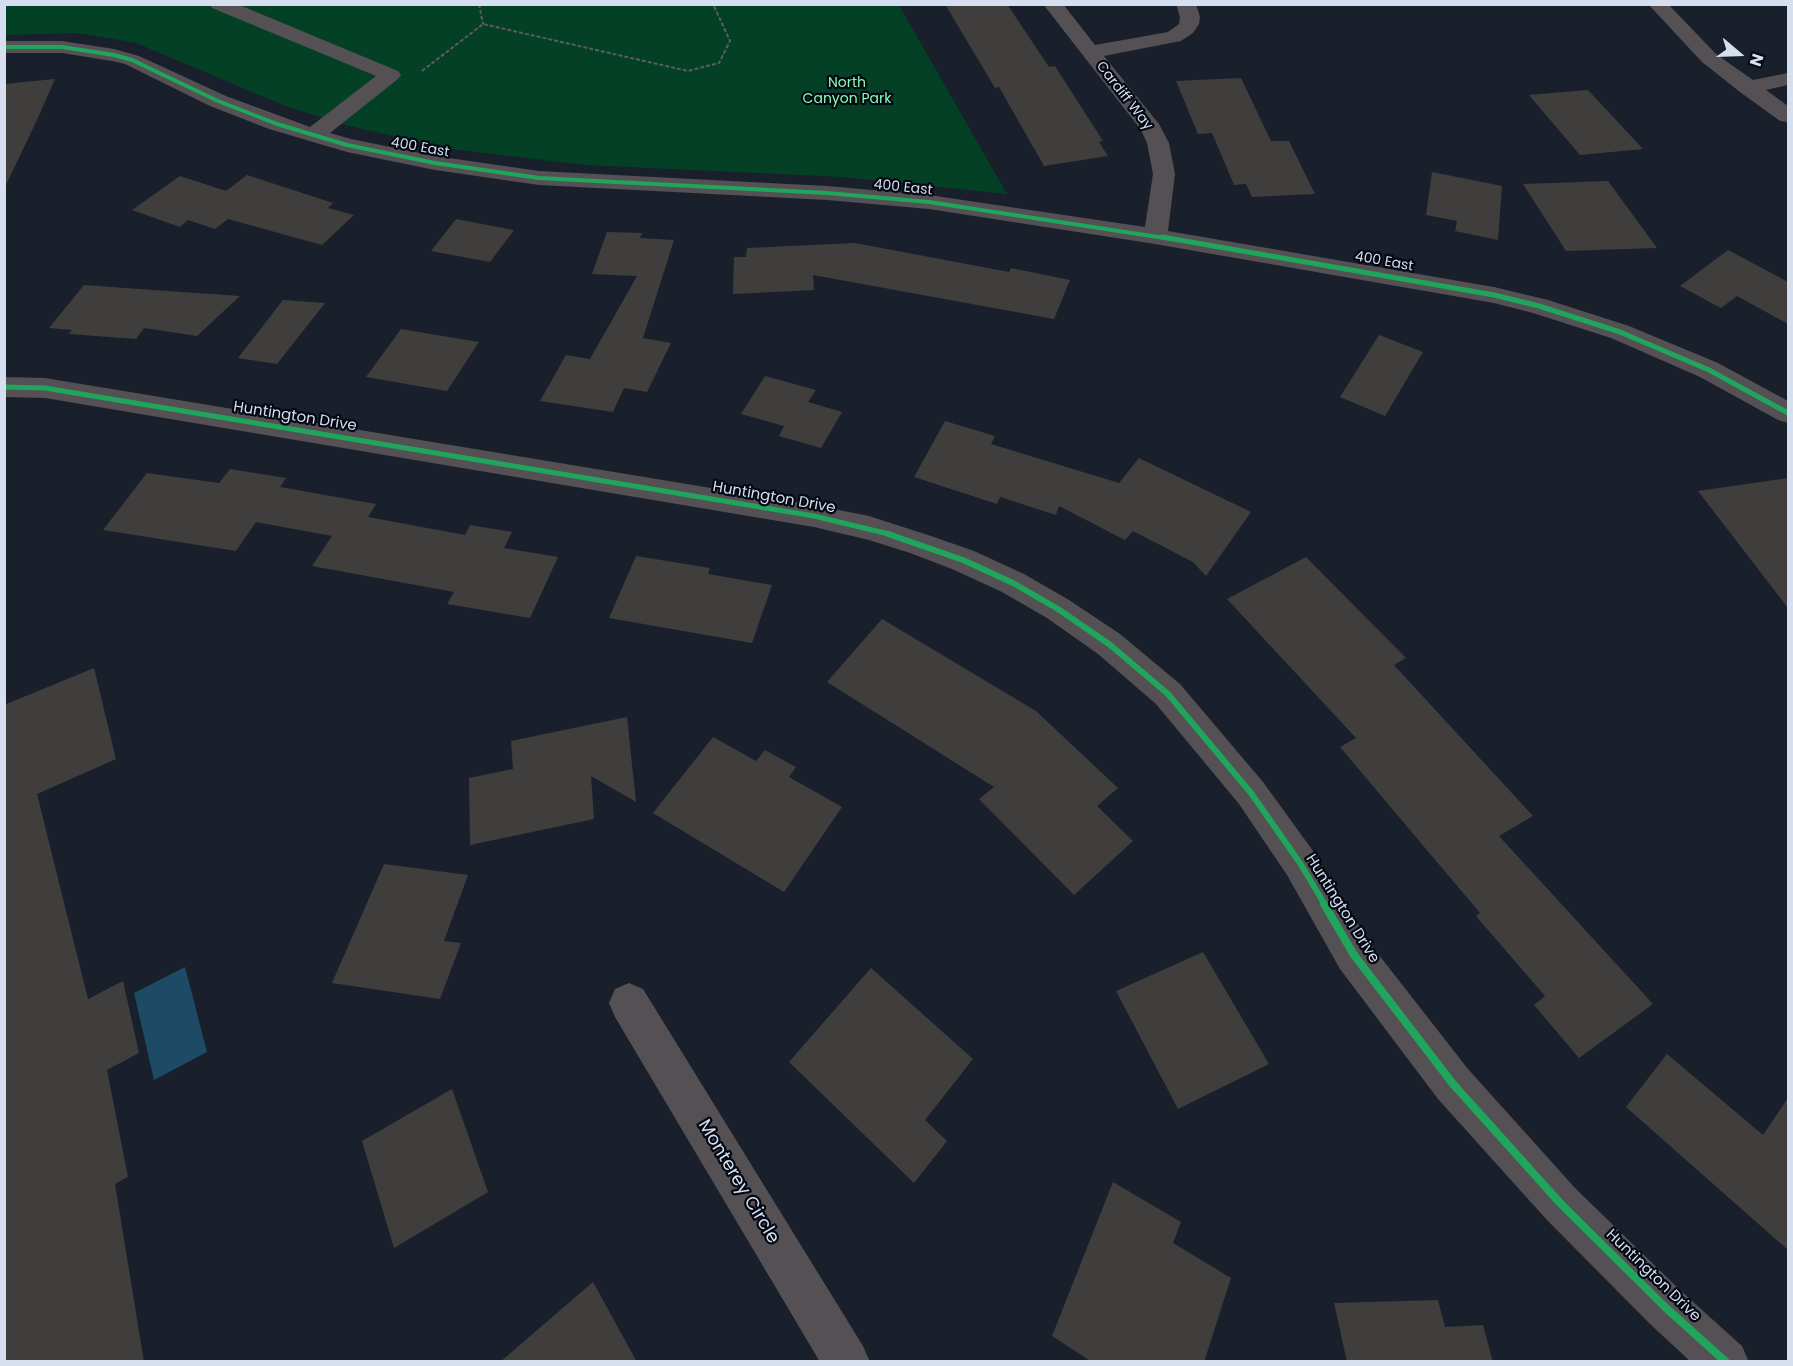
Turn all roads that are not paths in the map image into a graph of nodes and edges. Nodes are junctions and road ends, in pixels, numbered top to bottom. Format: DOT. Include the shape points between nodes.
graph roads {
  1 [pos="219,4"];
  2 [pos="1052,4"];
  3 [pos="1185,4"];
  4 [pos="1657,4"];
  5 [pos="4,47"];
  6 [pos="1089,52"];
  7 [pos="1788,79"];
  8 [pos="1747,88"];
  9 [pos="1788,116"];
  10 [pos="313,135"];
  11 [pos="1155,236"];
  12 [pos="4,387"];
  13 [pos="1788,413"];
  14 [pos="629,1003"];
  15 [pos="847,1362"];
  16 [pos="1726,1362"];
  1 -- 10 [label="street" via="391,75"];
  2 -- 6 [label="street, Cardiff Way"];
  3 -- 6 [label="street" via="1189,24 1174,37"];
  4 -- 8 [label="street" via="1709,58"];
  5 -- 10 [label="street, 400 East" via="62,47 114,55 235,108"];
  6 -- 11 [label="street, Cardiff Way" via="1158,143 1164,174"];
  7 -- 8 [label="street"];
  8 -- 9 [label="street"];
  10 -- 11 [label="street, 400 East" via="416,159 539,178 889,198"];
  11 -- 13 [label="street, 400 East" via="1444,285 1539,306 1665,350"];
  12 -- 16 [label="street, Huntington Drive" via="55,389 814,516 920,543 1031,593 1109,645 1168,693 1251,793 1354,955 1453,1084 1561,1204"];
  14 -- 15 [label="street, Monterey Circle"];
}
